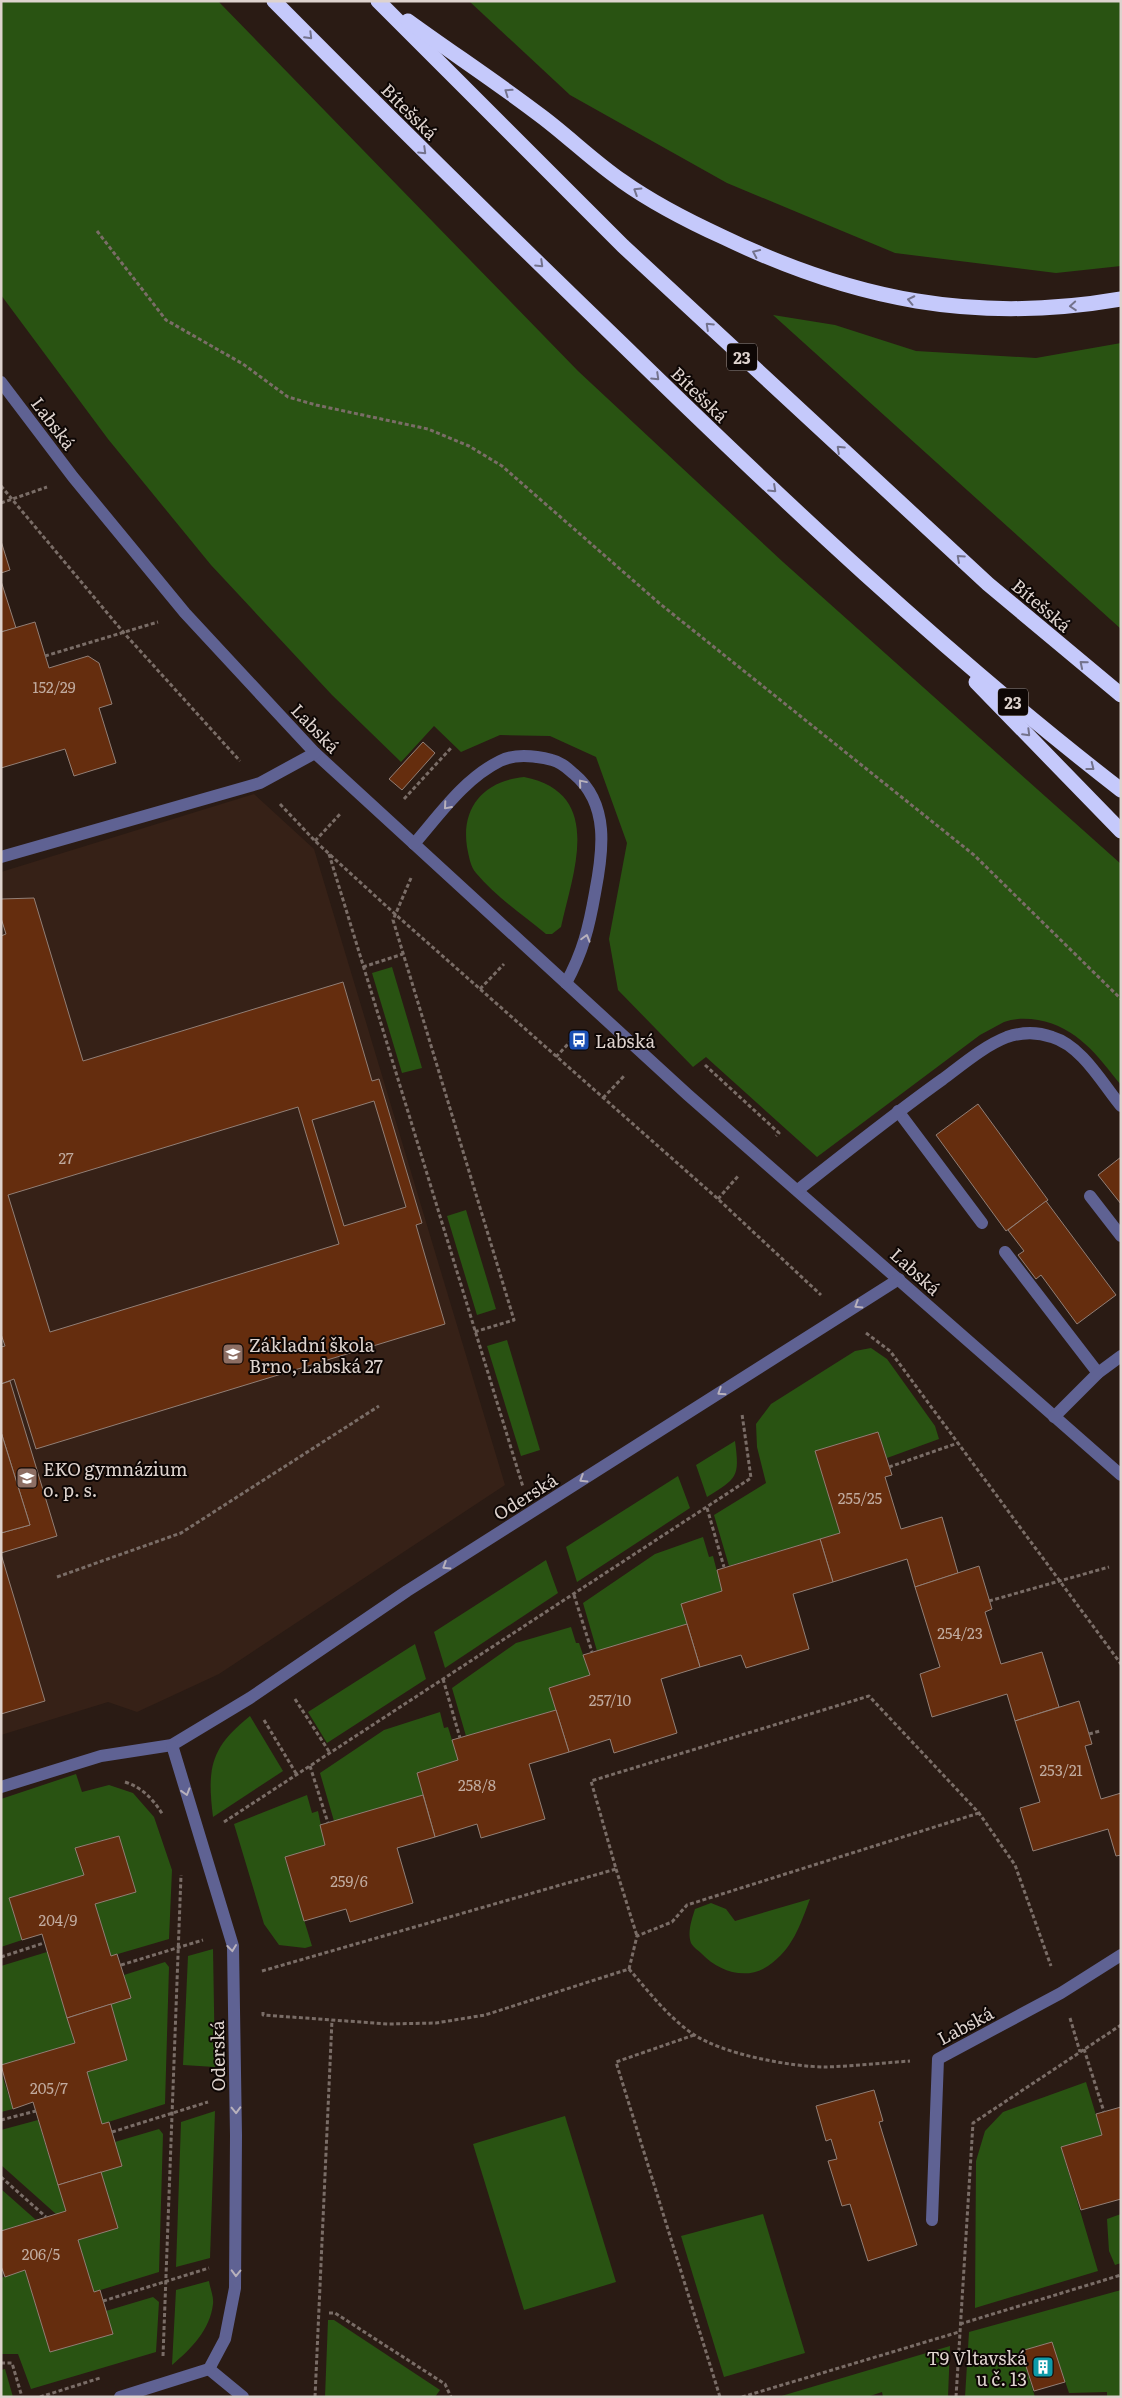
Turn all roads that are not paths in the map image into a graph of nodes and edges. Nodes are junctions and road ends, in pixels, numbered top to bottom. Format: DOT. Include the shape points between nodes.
graph roads {
  1 [pos="274,1"];
  2 [pos="379,1"];
  3 [pos="1121,298"];
  4 [pos="1,382"];
  5 [pos="906,612"];
  6 [pos="1121,696"];
  7 [pos="315,753"];
  8 [pos="1121,790"];
  9 [pos="1121,831"];
  10 [pos="418,848"];
  11 [pos="1,857"];
  12 [pos="566,983"];
  13 [pos="1121,1106"];
  14 [pos="898,1111"];
  15 [pos="798,1190"];
  16 [pos="1090,1196"];
  17 [pos="982,1223"];
  18 [pos="1121,1236"];
  19 [pos="1005,1252"];
  20 [pos="899,1279"];
  21 [pos="1121,1356"];
  22 [pos="1098,1373"];
  23 [pos="1054,1417"];
  24 [pos="1121,1475"];
  25 [pos="172,1746"];
  26 [pos="1,1787"];
  27 [pos="1121,1955"];
  28 [pos="932,2220"];
  29 [pos="209,2369"];
  30 [pos="120,2397"];
  31 [pos="243,2397"];
  1 -- 5 [label="highway, Bítešská / 23, one-way" via="730,449"];
  3 -- 2 [label="highway, one-way" via="1012,310 970,309 927,304 846,286 763,257 679,216 623,182 542,116"];
  6 -- 2 [label="highway, Bítešská / 23, one-way" via="981,577 645,266"];
  4 -- 7 [label="street, Labská" via="73,477 185,613"];
  5 -- 8 [label="highway, Bítešská / 23, one-way"];
  5 -- 9 [label="highway, one-way"];
  7 -- 10 [label="street, Labská"];
  7 -- 11 [label="street" via="260,783"];
  10 -- 12 [label="street, Labská"];
  12 -- 10 [label="street, one-way" via="587,938 602,858 597,807 584,782 559,762 532,755 502,759 473,777"];
  12 -- 15 [label="street, Labská"];
  13 -- 14 [label="street" via="1070,1046 1054,1037 1028,1033 992,1044"];
  14 -- 15 [label="street"];
  14 -- 17 [label="street"];
  15 -- 20 [label="street, Labská"];
  16 -- 18 [label="street"];
  19 -- 22 [label="street"];
  20 -- 23 [label="street, Labská"];
  20 -- 25 [label="street, Oderská, one-way" via="416,1586 250,1698"];
  21 -- 22 [label="street"];
  22 -- 23 [label="street"];
  23 -- 24 [label="street, Labská"];
  25 -- 26 [label="street, Oderská" via="101,1756"];
  25 -- 29 [label="street, Oderská, one-way" via="232,1946 236,2260 232,2311 225,2339"];
  27 -- 28 [label="street, Labská" via="1061,1993 938,2059"];
  29 -- 30 [label="street"];
  29 -- 31 [label="street"];
}
